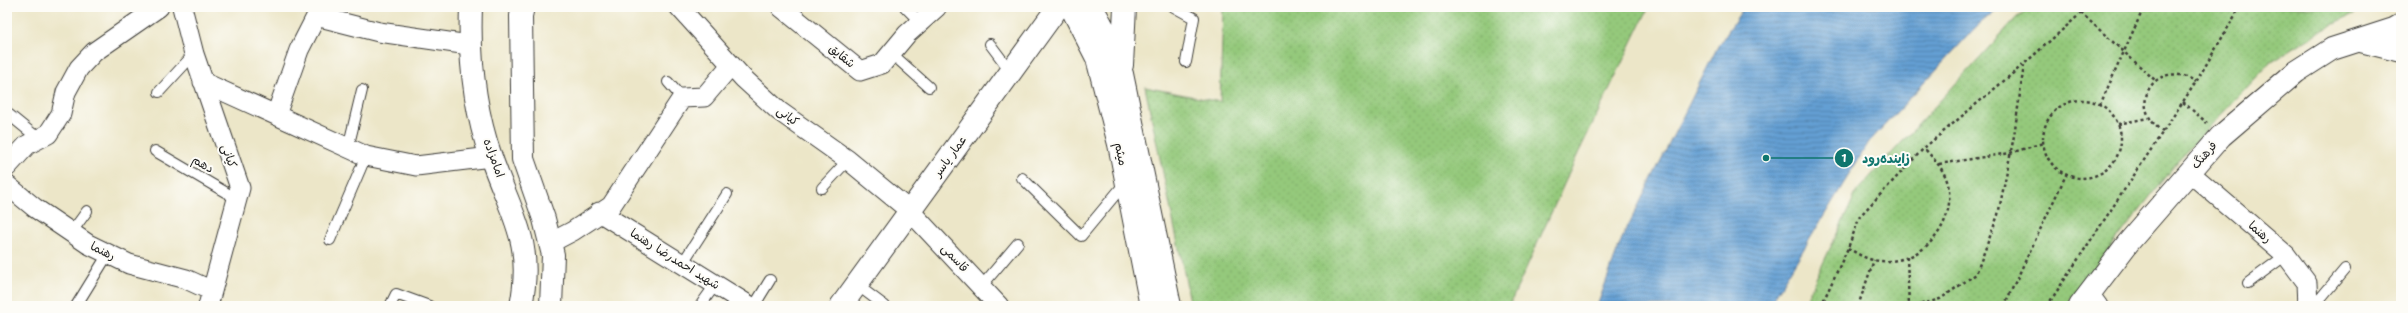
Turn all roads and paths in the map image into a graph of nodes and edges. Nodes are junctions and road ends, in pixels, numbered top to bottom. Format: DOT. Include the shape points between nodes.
graph roads {
  1 [pos="159,7"];
  2 [pos="182,7"];
  3 [pos="471,7"];
  4 [pos="523,7"];
  5 [pos="679,7"];
  6 [pos="781,7"];
  7 [pos="905,7"];
  8 [pos="937,7"];
  9 [pos="1058,7"];
  10 [pos="1071,7"];
  11 [pos="1092,7"];
  12 [pos="1125,7"];
  13 [pos="1174,7"];
  14 [pos="2088,7"];
  15 [pos="2144,7"];
  16 [pos="2240,7"];
  17 [pos="319,11"];
  18 [pos="2081,13"];
  19 [pos="920,22"];
  20 [pos="2401,25"];
  21 [pos="2361,41"];
  22 [pos="990,44"];
  23 [pos="469,45"];
  24 [pos="2401,51"];
  25 [pos="891,53"];
  26 [pos="2123,53"];
  27 [pos="194,54"];
  28 [pos="1186,62"];
  29 [pos="2024,64"];
  30 [pos="732,65"];
  31 [pos="1011,72"];
  32 [pos="1122,74"];
  33 [pos="2156,81"];
  34 [pos="203,82"];
  35 [pos="668,82"];
  36 [pos="2196,82"];
  37 [pos="929,87"];
  38 [pos="362,90"];
  39 [pos="159,92"];
  40 [pos="682,98"];
  41 [pos="2183,102"];
  42 [pos="2100,105"];
  43 [pos="7,113"];
  44 [pos="276,115"];
  45 [pos="2148,118"];
  46 [pos="2118,124"];
  47 [pos="2164,132"];
  48 [pos="2221,136"];
  49 [pos="39,139"];
  50 [pos="2043,143"];
  51 [pos="348,148"];
  52 [pos="1924,148"];
  53 [pos="155,151"];
  54 [pos="2010,153"];
  55 [pos="366,156"];
  56 [pos="491,157"];
  57 [pos="848,160"];
  58 [pos="1939,164"];
  59 [pos="7,166"];
  60 [pos="2189,172"];
  61 [pos="2066,175"];
  62 [pos="1022,178"];
  63 [pos="1126,181"];
  64 [pos="822,188"];
  65 [pos="10,194"];
  66 [pos="727,194"];
  67 [pos="237,199"];
  68 [pos="87,211"];
  69 [pos="910,211"];
  70 [pos="600,212"];
  71 [pos="71,233"];
  72 [pos="330,240"];
  73 [pos="550,243"];
  74 [pos="1018,243"];
  75 [pos="1848,248"];
  76 [pos="108,254"];
  77 [pos="2286,255"];
  78 [pos="1906,257"];
  79 [pos="1874,260"];
  80 [pos="682,264"];
  81 [pos="2345,269"];
  82 [pos="770,280"];
  83 [pos="2248,284"];
  84 [pos="715,285"];
  85 [pos="856,285"];
  86 [pos="981,287"];
  87 [pos="210,299"];
  88 [pos="2089,302"];
  89 [pos="76,306"];
  90 [pos="390,306"];
  91 [pos="429,306"];
  92 [pos="520,306"];
  93 [pos="551,306"];
  94 [pos="700,306"];
  95 [pos="750,306"];
  96 [pos="754,306"];
  97 [pos="841,306"];
  98 [pos="885,306"];
  99 [pos="999,306"];
  100 [pos="1151,306"];
  101 [pos="1170,306"];
  102 [pos="1821,306"];
  103 [pos="1858,306"];
  104 [pos="1909,306"];
  105 [pos="1915,306"];
  106 [pos="2004,306"];
  107 [pos="2047,306"];
  108 [pos="2308,306"];
  109 [pos="2314,306"];
  1 -- 49 [label="street" via="94,52 79,68 66,92 61,114 48,134"];
  2 -- 27 [label="street, کیانی"];
  3 -- 23 [label="street, امامزاده"];
  4 -- 73 [label="street" via="523,159"];
  5 -- 30 [label="street, کیانی"];
  6 -- 25 [label="street, شقایق" via="860,70 882,64"];
  7 -- 19 [label="lane"];
  8 -- 19 [label="street, شقایق"];
  9 -- 31 [label="street, عمار یاسر"];
  10 -- 63 [label="street, میثم" via="1097,58"];
  11 -- 32 [label="street, میثم"];
  12 -- 32 [label="street"];
  13 -- 28 [label="lane" via="1194,18"];
  14 -- 18 [label="path"];
  15 -- 26 [label="path"];
  16 -- 36 [label="path"];
  17 -- 23 [label="street" via="379,32"];
  17 -- 44 [label="street" via="299,50"];
  18 -- 26 [label="path"];
  18 -- 29 [label="path"];
  19 -- 25 [label="street, شقایق"];
  20 -- 21 [label="street, فرهنگ"];
  21 -- 24 [label="street"];
  21 -- 48 [label="street, فرهنگ" via="2332,49 2296,72"];
  22 -- 31 [label="lane"];
  23 -- 56 [label="street, امامزاده" via="477,107"];
  25 -- 37 [label="lane"];
  26 -- 33 [label="path"];
  26 -- 42 [label="path"];
  27 -- 34 [label="street, کیانی"];
  27 -- 39 [label="lane"];
  29 -- 52 [label="path"];
  29 -- 54 [label="path"];
  30 -- 40 [label="street" via="704,97"];
  30 -- 57 [label="street, کیانی" via="779,111"];
  31 -- 69 [label="street, عمار یاسر"];
  32 -- 101 [label="street, میثم"];
  33 -- 36 [label="path" via="2168,75 2181,74"];
  33 -- 45 [label="path" via="2146,98"];
  34 -- 44 [label="street"];
  34 -- 67 [label="street, کیانی" via="240,188"];
  35 -- 40 [label="lane"];
  36 -- 41 [label="path"];
  38 -- 51 [label="lane"];
  40 -- 70 [label="street" via="611,206"];
  41 -- 47 [label="path"];
  41 -- 48 [label="path"];
  42 -- 46 [label="path"];
  42 -- 50 [label="path" via="2076,101 2060,108 2048,120"];
  43 -- 49 [label="lane"];
  44 -- 51 [label="street"];
  45 -- 46 [label="path"];
  45 -- 47 [label="path"];
  46 -- 61 [label="path" via="2121,136 2120,150 2109,167 2093,177 2079,178"];
  47 -- 107 [label="path"];
  48 -- 60 [label="street, فرهنگ"];
  49 -- 59 [label="street" via="27,144"];
  50 -- 54 [label="path"];
  50 -- 61 [label="path" via="2050,162"];
  51 -- 55 [label="street"];
  52 -- 58 [label="path"];
  52 -- 75 [label="path" via="1860,216"];
  53 -- 67 [label="lane, دهم"];
  54 -- 58 [label="path"];
  54 -- 105 [label="path" via="1998,214 1976,274 1940,299"];
  55 -- 56 [label="street" via="416,166"];
  55 -- 72 [label="lane"];
  56 -- 92 [label="street, امامزاده" via="521,233 526,265"];
  57 -- 64 [label="lane"];
  57 -- 69 [label="street, کیانی"];
  58 -- 78 [label="path" via="1948,183 1950,204 1944,224 1932,242 1915,255"];
  60 -- 77 [label="street, رهنما"];
  60 -- 88 [label="street, فرهنگ" via="2128,243"];
  61 -- 106 [label="path"];
  62 -- 63 [label="lane" via="1081,236"];
  63 -- 100 [label="street, میثم"];
  65 -- 71 [label="street, رهنما"];
  66 -- 80 [label="lane"];
  67 -- 87 [label="street, کیانی"];
  68 -- 71 [label="lane"];
  69 -- 85 [label="street, عمار یاسر"];
  69 -- 86 [label="street, قاسمی"];
  70 -- 73 [label="street" via="573,232"];
  70 -- 80 [label="street, شهید احمدرضا رهنما"];
  71 -- 76 [label="street, رهنما"];
  73 -- 93 [label="street" via="553,255"];
  74 -- 86 [label="lane"];
  75 -- 79 [label="path"];
  75 -- 102 [label="path"];
  76 -- 87 [label="street, رهنما" via="130,264 186,279"];
  76 -- 89 [label="lane"];
  77 -- 83 [label="lane"];
  77 -- 108 [label="street, رهنما" via="2307,283"];
  78 -- 79 [label="path" via="1895,261"];
  78 -- 104 [label="path"];
  79 -- 103 [label="path"];
  80 -- 84 [label="street, شهید احمدرضا رهنما"];
  81 -- 109 [label="lane"];
  82 -- 96 [label="lane"];
  84 -- 94 [label="lane"];
  84 -- 95 [label="street, شهید احمدرضا رهنما"];
  85 -- 97 [label="street, عمار یاسر"];
  85 -- 98 [label="lane"];
  86 -- 99 [label="street, قاسمی"];
  90 -- 91 [label="lane" via="396,294"];
}
